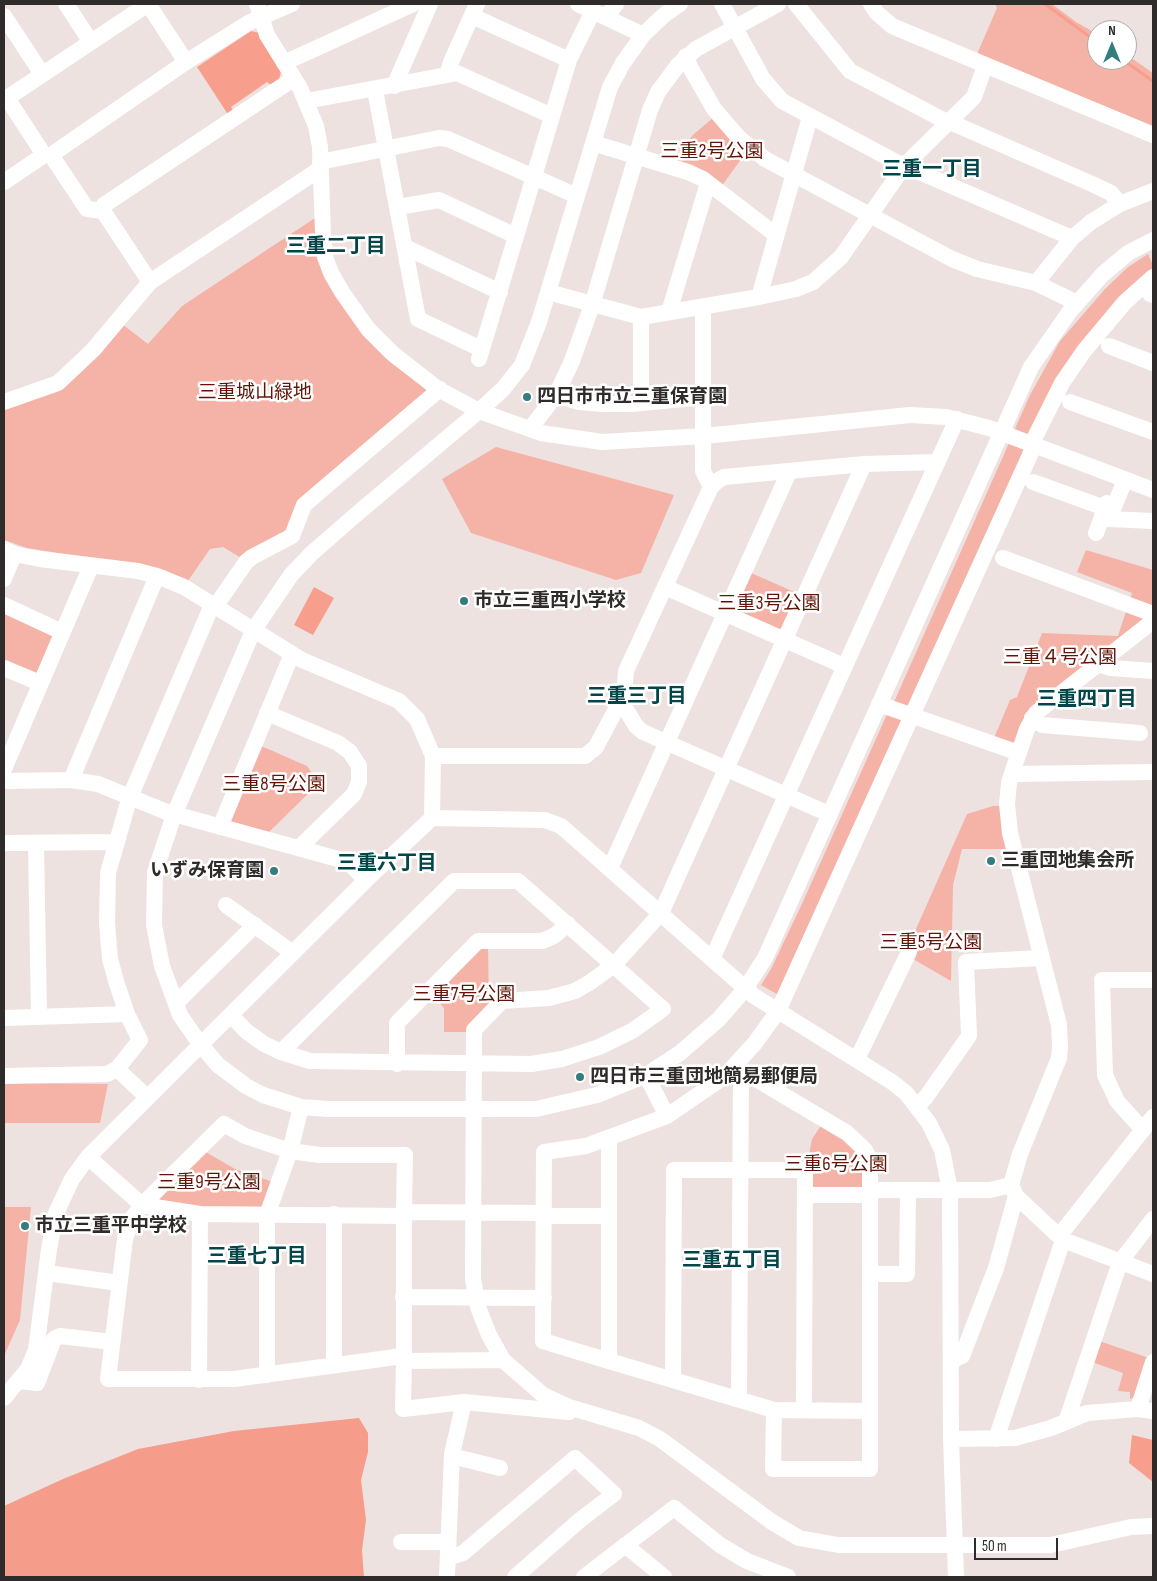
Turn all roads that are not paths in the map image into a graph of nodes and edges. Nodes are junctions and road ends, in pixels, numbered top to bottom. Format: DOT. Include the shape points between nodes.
graph roads {
  1 [pos="66,4"];
  2 [pos="148,4"];
  3 [pos="292,4"];
  4 [pos="413,4"];
  5 [pos="430,4"];
  6 [pos="578,4"];
  7 [pos="616,4"];
  8 [pos="680,4"];
  9 [pos="722,4"];
  10 [pos="778,4"];
  11 [pos="796,4"];
  12 [pos="872,4"];
  13 [pos="259,10"];
  14 [pos="475,10"];
  15 [pos="600,14"];
  16 [pos="4,16"];
  17 [pos="735,26"];
  18 [pos="643,35"];
  19 [pos="90,42"];
  20 [pos="686,56"];
  21 [pos="569,60"];
  22 [pos="186,62"];
  23 [pos="284,63"];
  24 [pos="985,66"];
  25 [pos="42,74"];
  26 [pos="448,75"];
  27 [pos="293,79"];
  28 [pos="394,86"];
  29 [pos="375,90"];
  30 [pos="5,99"];
  31 [pos="306,101"];
  32 [pos="552,116"];
  33 [pos="810,117"];
  34 [pos="950,122"];
  35 [pos="1153,135"];
  36 [pos="593,143"];
  37 [pos="387,149"];
  38 [pos="48,155"];
  39 [pos="636,156"];
  40 [pos="320,165"];
  41 [pos="905,165"];
  42 [pos="794,176"];
  43 [pos="535,177"];
  44 [pos="4,182"];
  45 [pos="708,183"];
  46 [pos="1153,190"];
  47 [pos="577,196"];
  48 [pos="1120,204"];
  49 [pos="398,207"];
  50 [pos="103,211"];
  51 [pos="870,216"];
  52 [pos="776,235"];
  53 [pos="516,236"];
  54 [pos="1072,238"];
  55 [pos="1153,240"];
  56 [pos="405,247"];
  57 [pos="1153,277"];
  58 [pos="150,282"];
  59 [pos="1036,282"];
  60 [pos="500,292"];
  61 [pos="548,292"];
  62 [pos="758,297"];
  63 [pos="1077,303"];
  64 [pos="592,305"];
  65 [pos="703,307"];
  66 [pos="669,312"];
  67 [pos="641,317"];
  68 [pos="1109,346"];
  69 [pos="1153,363"];
  70 [pos="440,389"];
  71 [pos="556,395"];
  72 [pos="704,397"];
  73 [pos="4,402"];
  74 [pos="641,402"];
  75 [pos="1070,402"];
  76 [pos="479,411"];
  77 [pos="957,419"];
  78 [pos="530,429"];
  79 [pos="1153,432"];
  80 [pos="1000,434"];
  81 [pos="704,436"];
  82 [pos="1033,446"];
  83 [pos="937,462"];
  84 [pos="864,464"];
  85 [pos="790,472"];
  86 [pos="1125,480"];
  87 [pos="1033,482"];
  88 [pos="1153,482"];
  89 [pos="711,487"];
  90 [pos="1153,490"];
  91 [pos="1105,508"];
  92 [pos="1153,521"];
  93 [pos="1096,533"];
  94 [pos="292,536"];
  95 [pos="9,551"];
  96 [pos="311,554"];
  97 [pos="1003,558"];
  98 [pos="90,566"];
  99 [pos="157,576"];
  100 [pos="4,578"];
  101 [pos="665,587"];
  102 [pos="4,605"];
  103 [pos="214,606"];
  104 [pos="726,614"];
  105 [pos="1153,614"];
  106 [pos="1153,621"];
  107 [pos="253,631"];
  108 [pos="62,632"];
  109 [pos="784,640"];
  110 [pos="292,654"];
  111 [pos="1098,664"];
  112 [pos="844,666"];
  113 [pos="4,668"];
  114 [pos="1153,671"];
  115 [pos="40,684"];
  116 [pos="624,694"];
  117 [pos="879,704"];
  118 [pos="267,713"];
  119 [pos="912,716"];
  120 [pos="1032,718"];
  121 [pos="1140,733"];
  122 [pos="667,744"];
  123 [pos="1019,752"];
  124 [pos="432,756"];
  125 [pos="4,769"];
  126 [pos="726,769"];
  127 [pos="1153,772"];
  128 [pos="1012,774"];
  129 [pos="71,780"];
  130 [pos="4,781"];
  131 [pos="787,795"];
  132 [pos="130,797"];
  133 [pos="829,814"];
  134 [pos="174,815"];
  135 [pos="432,818"];
  136 [pos="220,827"];
  137 [pos="115,842"];
  138 [pos="4,843"];
  139 [pos="36,843"];
  140 [pos="300,848"];
  141 [pos="610,868"];
  142 [pos="366,880"];
  143 [pos="226,905"];
  144 [pos="661,913"];
  145 [pos="568,924"];
  146 [pos="254,925"];
  147 [pos="293,952"];
  148 [pos="909,952"];
  149 [pos="1041,958"];
  150 [pos="712,959"];
  151 [pos="614,965"];
  152 [pos="1153,980"];
  153 [pos="745,989"];
  154 [pos="176,1003"];
  155 [pos="778,1011"];
  156 [pos="127,1014"];
  157 [pos="230,1015"];
  158 [pos="39,1016"];
  159 [pos="4,1018"];
  160 [pos="200,1044"];
  161 [pos="281,1052"];
  162 [pos="857,1059"];
  163 [pos="397,1064"];
  164 [pos="475,1064"];
  165 [pos="740,1066"];
  166 [pos="117,1069"];
  167 [pos="646,1074"];
  168 [pos="4,1076"];
  169 [pos="147,1097"];
  170 [pos="917,1106"];
  171 [pos="301,1107"];
  172 [pos="475,1109"];
  173 [pos="667,1116"];
  174 [pos="1153,1116"];
  175 [pos="1142,1130"];
  176 [pos="609,1138"];
  177 [pos="290,1151"];
  178 [pos="88,1157"];
  179 [pos="740,1170"];
  180 [pos="908,1190"];
  181 [pos="950,1190"];
  182 [pos="1014,1190"];
  183 [pos="870,1192"];
  184 [pos="805,1195"];
  185 [pos="142,1205"];
  186 [pos="474,1213"];
  187 [pos="200,1214"];
  188 [pos="334,1214"];
  189 [pos="404,1214"];
  190 [pos="267,1215"];
  191 [pos="544,1215"];
  192 [pos="609,1216"];
  193 [pos="1153,1219"];
  194 [pos="1061,1238"];
  195 [pos="1120,1262"];
  196 [pos="46,1273"];
  197 [pos="870,1274"];
  198 [pos="1153,1274"];
  199 [pos="119,1283"];
  200 [pos="403,1297"];
  201 [pos="476,1298"];
  202 [pos="544,1298"];
  203 [pos="112,1342"];
  204 [pos="403,1358"];
  205 [pos="503,1360"];
  206 [pos="609,1361"];
  207 [pos="951,1361"];
  208 [pos="1153,1362"];
  209 [pos="334,1365"];
  210 [pos="266,1375"];
  211 [pos="199,1380"];
  212 [pos="673,1380"];
  213 [pos="19,1381"];
  214 [pos="4,1398"];
  215 [pos="739,1399"];
  216 [pos="464,1402"];
  217 [pos="774,1410"];
  218 [pos="804,1410"];
  219 [pos="1145,1410"];
  220 [pos="870,1411"];
  221 [pos="594,1415"];
  222 [pos="1066,1422"];
  223 [pos="952,1439"];
  224 [pos="996,1439"];
  225 [pos="452,1456"];
  226 [pos="500,1468"];
  227 [pos="1153,1526"];
  228 [pos="401,1542"];
  229 [pos="625,1545"];
  230 [pos="954,1547"];
  231 [pos="448,1550"];
  232 [pos="447,1577"];
  233 [pos="516,1577"];
  234 [pos="584,1577"];
  235 [pos="664,1577"];
  236 [pos="788,1577"];
  237 [pos="956,1577"];
  1 -- 19 [label="street"];
  2 -- 19 [label="street"];
  2 -- 22 [label="street"];
  3 -- 13 [label="street"];
  4 -- 23 [label="street"];
  5 -- 28 [label="street"];
  6 -- 15 [label="street"];
  7 -- 15 [label="street"];
  8 -- 18 [label="street"];
  9 -- 17 [label="street"];
  10 -- 17 [label="street"];
  11 -- 34 [label="street" via="850,71"];
  12 -- 24 [label="street" via="892,26"];
  13 -- 22 [label="street"];
  13 -- 23 [label="street" via="267,35"];
  14 -- 21 [label="street"];
  14 -- 26 [label="street"];
  15 -- 18 [label="street"];
  15 -- 21 [label="street"];
  16 -- 25 [label="street"];
  17 -- 20 [label="street"];
  17 -- 33 [label="street" via="770,89 782,101"];
  18 -- 36 [label="street" via="616,75"];
  19 -- 25 [label="street"];
  20 -- 39 [label="street" via="658,92"];
  20 -- 42 [label="street" via="714,109 728,127 752,150"];
  21 -- 32 [label="street"];
  22 -- 38 [label="street"];
  23 -- 27 [label="street"];
  24 -- 34 [label="street" via="974,97"];
  24 -- 35 [label="street"];
  25 -- 30 [label="street"];
  26 -- 28 [label="street"];
  26 -- 32 [label="street" via="458,73"];
  27 -- 31 [label="street"];
  27 -- 50 [label="street" via="104,205"];
  28 -- 29 [label="street"];
  29 -- 31 [label="street"];
  29 -- 37 [label="street"];
  30 -- 38 [label="street"];
  31 -- 40 [label="street" via="316,126"];
  32 -- 43 [label="street"];
  33 -- 41 [label="street"];
  33 -- 42 [label="street"];
  34 -- 41 [label="street"];
  34 -- 48 [label="street" via="1092,184 1110,193"];
  36 -- 39 [label="street"];
  36 -- 47 [label="street"];
  37 -- 40 [label="street"];
  37 -- 43 [label="street" via="438,138 448,139"];
  37 -- 49 [label="street"];
  38 -- 44 [label="street"];
  38 -- 50 [label="street" via="88,209"];
  39 -- 45 [label="street" via="688,172"];
  39 -- 64 [label="street"];
  40 -- 58 [label="street"];
  40 -- 70 [label="street" via="325,257 331,273 380,342"];
  41 -- 51 [label="street"];
  41 -- 54 [label="street"];
  42 -- 51 [label="street"];
  42 -- 52 [label="street"];
  43 -- 47 [label="street"];
  43 -- 53 [label="street"];
  45 -- 52 [label="street"];
  45 -- 66 [label="street"];
  46 -- 48 [label="street"];
  47 -- 61 [label="street"];
  48 -- 54 [label="street"];
  49 -- 53 [label="street" via="439,200"];
  49 -- 56 [label="street"];
  50 -- 58 [label="street"];
  51 -- 59 [label="street" via="964,264 993,274"];
  51 -- 62 [label="street" via="841,258 822,276 796,289"];
  52 -- 62 [label="street"];
  53 -- 60 [label="street"];
  54 -- 59 [label="street"];
  55 -- 63 [label="street" via="1116,262"];
  56 -- 60 [label="street"];
  56 -- 60 [label="street" via="418,319 480,354"];
  57 -- 82 [label="street" via="1125,302 1084,351 1062,383"];
  58 -- 73 [label="street" via="93,350 58,383"];
  59 -- 63 [label="street"];
  61 -- 64 [label="street"];
  61 -- 76 [label="street" via="522,365 503,389"];
  62 -- 65 [label="street"];
  63 -- 80 [label="street" via="1049,337 1031,366"];
  64 -- 67 [label="street"];
  64 -- 71 [label="street" via="569,370"];
  65 -- 66 [label="street"];
  65 -- 72 [label="street"];
  66 -- 67 [label="street"];
  67 -- 74 [label="street"];
  68 -- 69 [label="street"];
  70 -- 76 [label="street"];
  70 -- 94 [label="street" via="304,505"];
  71 -- 74 [label="street" via="579,402"];
  71 -- 78 [label="street"];
  72 -- 74 [label="street"];
  72 -- 81 [label="street"];
  75 -- 79 [label="street"];
  76 -- 78 [label="street"];
  76 -- 96 [label="street"];
  77 -- 80 [label="street"];
  77 -- 81 [label="street" via="910,415"];
  77 -- 83 [label="street"];
  78 -- 81 [label="street" via="560,437 597,441"];
  80 -- 82 [label="street"];
  80 -- 117 [label="street"];
  81 -- 89 [label="street" via="703,471"];
  82 -- 86 [label="street"];
  82 -- 119 [label="street"];
  83 -- 84 [label="street"];
  83 -- 112 [label="street"];
  84 -- 85 [label="street"];
  84 -- 109 [label="street"];
  85 -- 89 [label="street" via="724,477"];
  85 -- 104 [label="street"];
  86 -- 88 [label="street"];
  86 -- 90 [label="street"];
  86 -- 91 [label="street"];
  86 -- 92 [label="street" via="1109,519"];
  87 -- 91 [label="street"];
  89 -- 101 [label="street"];
  91 -- 93 [label="street"];
  94 -- 96 [label="street"];
  94 -- 103 [label="street" via="252,557"];
  95 -- 98 [label="street"];
  95 -- 100 [label="street"];
  96 -- 107 [label="street" via="281,588"];
  97 -- 105 [label="street"];
  98 -- 99 [label="street"];
  98 -- 108 [label="street"];
  99 -- 103 [label="street"];
  99 -- 129 [label="street"];
  101 -- 104 [label="street"];
  101 -- 116 [label="street" via="626,671"];
  102 -- 108 [label="street"];
  103 -- 107 [label="street"];
  103 -- 132 [label="street"];
  104 -- 109 [label="street"];
  104 -- 122 [label="street"];
  106 -- 111 [label="street"];
  107 -- 110 [label="street"];
  107 -- 134 [label="street"];
  108 -- 115 [label="street"];
  109 -- 112 [label="street"];
  109 -- 126 [label="street"];
  110 -- 118 [label="street"];
  110 -- 124 [label="street" via="391,696 406,707 421,725"];
  111 -- 114 [label="street"];
  111 -- 120 [label="street"];
  112 -- 131 [label="street"];
  113 -- 115 [label="street"];
  115 -- 125 [label="street"];
  116 -- 122 [label="street" via="626,708 636,726"];
  116 -- 124 [label="street" via="596,746 585,756"];
  117 -- 119 [label="street"];
  117 -- 133 [label="street"];
  118 -- 136 [label="street"];
  118 -- 140 [label="street" via="338,743 350,752 359,766 359,782 354,794"];
  119 -- 123 [label="street"];
  119 -- 155 [label="street"];
  120 -- 121 [label="street" via="1042,725"];
  120 -- 123 [label="street"];
  122 -- 126 [label="street"];
  122 -- 141 [label="street"];
  123 -- 128 [label="street"];
  124 -- 135 [label="street"];
  126 -- 131 [label="street"];
  126 -- 144 [label="street"];
  127 -- 128 [label="street"];
  128 -- 149 [label="street" via="1008,804 1010,833"];
  129 -- 130 [label="street"];
  129 -- 132 [label="street" via="98,784"];
  131 -- 133 [label="street"];
  131 -- 150 [label="street"];
  132 -- 134 [label="street"];
  132 -- 137 [label="street"];
  133 -- 153 [label="street" via="765,958"];
  134 -- 136 [label="street"];
  134 -- 154 [label="street" via="155,872 154,910 156,945"];
  135 -- 141 [label="street" via="545,820 561,826"];
  135 -- 142 [label="street"];
  136 -- 140 [label="street"];
  137 -- 139 [label="street"];
  137 -- 156 [label="street" via="106,889 106,923 110,958"];
  138 -- 139 [label="street"];
  139 -- 158 [label="street"];
  140 -- 142 [label="street" via="342,860"];
  141 -- 144 [label="street"];
  142 -- 147 [label="street"];
  143 -- 146 [label="street"];
  144 -- 150 [label="street"];
  144 -- 151 [label="street"];
  145 -- 151 [label="street"];
  145 -- 161 [label="street" via="518,881 454,881"];
  145 -- 163 [label="street" via="542,941 478,941 397,1023"];
  146 -- 147 [label="street"];
  146 -- 154 [label="street"];
  147 -- 157 [label="street"];
  148 -- 162 [label="street"];
  149 -- 170 [label="street" via="966,962 969,1036"];
  149 -- 182 [label="street" via="1060,1030 1060,1052 1020,1154"];
  150 -- 153 [label="street"];
  151 -- 164 [label="street" via="589,983 567,993 531,1001 502,1001 474,1030"];
  151 -- 164 [label="street" via="663,1009 621,1038 575,1056 531,1064"];
  152 -- 175 [label="street" via="1102,980 1104,1075 1117,1101"];
  153 -- 155 [label="street"];
  153 -- 167 [label="street" via="700,1037"];
  154 -- 160 [label="street" via="180,1015"];
  155 -- 162 [label="street"];
  155 -- 165 [label="street"];
  156 -- 158 [label="street"];
  156 -- 166 [label="street" via="140,1040"];
  157 -- 160 [label="street"];
  157 -- 161 [label="street" via="246,1032"];
  158 -- 159 [label="street"];
  160 -- 169 [label="street"];
  160 -- 171 [label="street" via="218,1065 246,1086"];
  161 -- 163 [label="street" via="319,1062"];
  162 -- 170 [label="street" via="892,1082"];
  163 -- 164 [label="street"];
  164 -- 172 [label="street"];
  165 -- 173 [label="street"];
  165 -- 179 [label="street"];
  165 -- 183 [label="street" via="856,1140 870,1157"];
  166 -- 168 [label="street" via="106,1074"];
  166 -- 169 [label="street"];
  167 -- 172 [label="street" via="611,1090 557,1105 536,1109"];
  167 -- 173 [label="street"];
  169 -- 178 [label="street"];
  170 -- 181 [label="street" via="942,1150"];
  171 -- 172 [label="street"];
  171 -- 177 [label="street"];
  172 -- 186 [label="street"];
  173 -- 176 [label="street"];
  174 -- 175 [label="street"];
  175 -- 194 [label="street"];
  176 -- 191 [label="street" via="568,1150 544,1152"];
  176 -- 192 [label="street"];
  177 -- 185 [label="street" via="245,1136 224,1124"];
  177 -- 189 [label="street" via="320,1155 405,1155"];
  177 -- 190 [label="street"];
  178 -- 185 [label="street"];
  178 -- 196 [label="street" via="72,1179 56,1213"];
  179 -- 184 [label="street" via="805,1170"];
  179 -- 212 [label="street" via="674,1170"];
  179 -- 215 [label="street"];
  180 -- 181 [label="street"];
  180 -- 183 [label="street"];
  180 -- 197 [label="street" via="907,1274"];
  181 -- 182 [label="street"];
  181 -- 207 [label="street"];
  182 -- 194 [label="street"];
  182 -- 207 [label="street" via="996,1268 962,1356"];
  183 -- 184 [label="street"];
  183 -- 197 [label="street"];
  184 -- 218 [label="street"];
  185 -- 187 [label="street"];
  185 -- 199 [label="street" via="125,1239"];
  186 -- 189 [label="street"];
  186 -- 191 [label="street"];
  186 -- 201 [label="street"];
  187 -- 190 [label="street"];
  187 -- 211 [label="street"];
  188 -- 189 [label="street"];
  188 -- 190 [label="street"];
  188 -- 209 [label="street"];
  189 -- 200 [label="street"];
  190 -- 210 [label="street"];
  191 -- 192 [label="street"];
  191 -- 202 [label="street"];
  192 -- 206 [label="street"];
  193 -- 195 [label="street"];
  194 -- 195 [label="street"];
  194 -- 224 [label="street"];
  195 -- 198 [label="street"];
  195 -- 222 [label="street"];
  196 -- 199 [label="street"];
  196 -- 213 [label="street" via="38,1342 33,1359"];
  197 -- 220 [label="street"];
  199 -- 203 [label="street"];
  200 -- 201 [label="street"];
  200 -- 204 [label="street"];
  201 -- 202 [label="street"];
  201 -- 205 [label="street" via="489,1335"];
  202 -- 206 [label="street" via="543,1341"];
  203 -- 211 [label="street" via="108,1379"];
  203 -- 213 [label="street" via="54,1338 37,1383"];
  204 -- 205 [label="street"];
  204 -- 209 [label="street"];
  204 -- 216 [label="street" via="403,1409"];
  205 -- 221 [label="street" via="543,1395"];
  206 -- 212 [label="street"];
  207 -- 223 [label="street"];
  208 -- 219 [label="street"];
  209 -- 210 [label="street"];
  210 -- 211 [label="street"];
  212 -- 215 [label="street"];
  213 -- 214 [label="street"];
  215 -- 217 [label="street"];
  216 -- 221 [label="street"];
  216 -- 225 [label="street"];
  217 -- 218 [label="street"];
  217 -- 220 [label="street" via="773,1469 870,1469"];
  218 -- 220 [label="street"];
  219 -- 222 [label="street" via="1087,1413"];
  221 -- 230 [label="street" via="639,1428 660,1439 798,1538 838,1546"];
  222 -- 224 [label="street" via="1015,1438"];
  223 -- 224 [label="street"];
  223 -- 230 [label="street"];
  225 -- 226 [label="street"];
  225 -- 231 [label="street"];
  227 -- 230 [label="street" via="1131,1527 1051,1546"];
  228 -- 231 [label="street"];
  229 -- 234 [label="street"];
  229 -- 235 [label="street"];
  229 -- 236 [label="street" via="674,1508 747,1561"];
  230 -- 237 [label="street"];
  231 -- 232 [label="street"];
  231 -- 233 [label="street" via="463,1553 574,1458 614,1494"];
}
